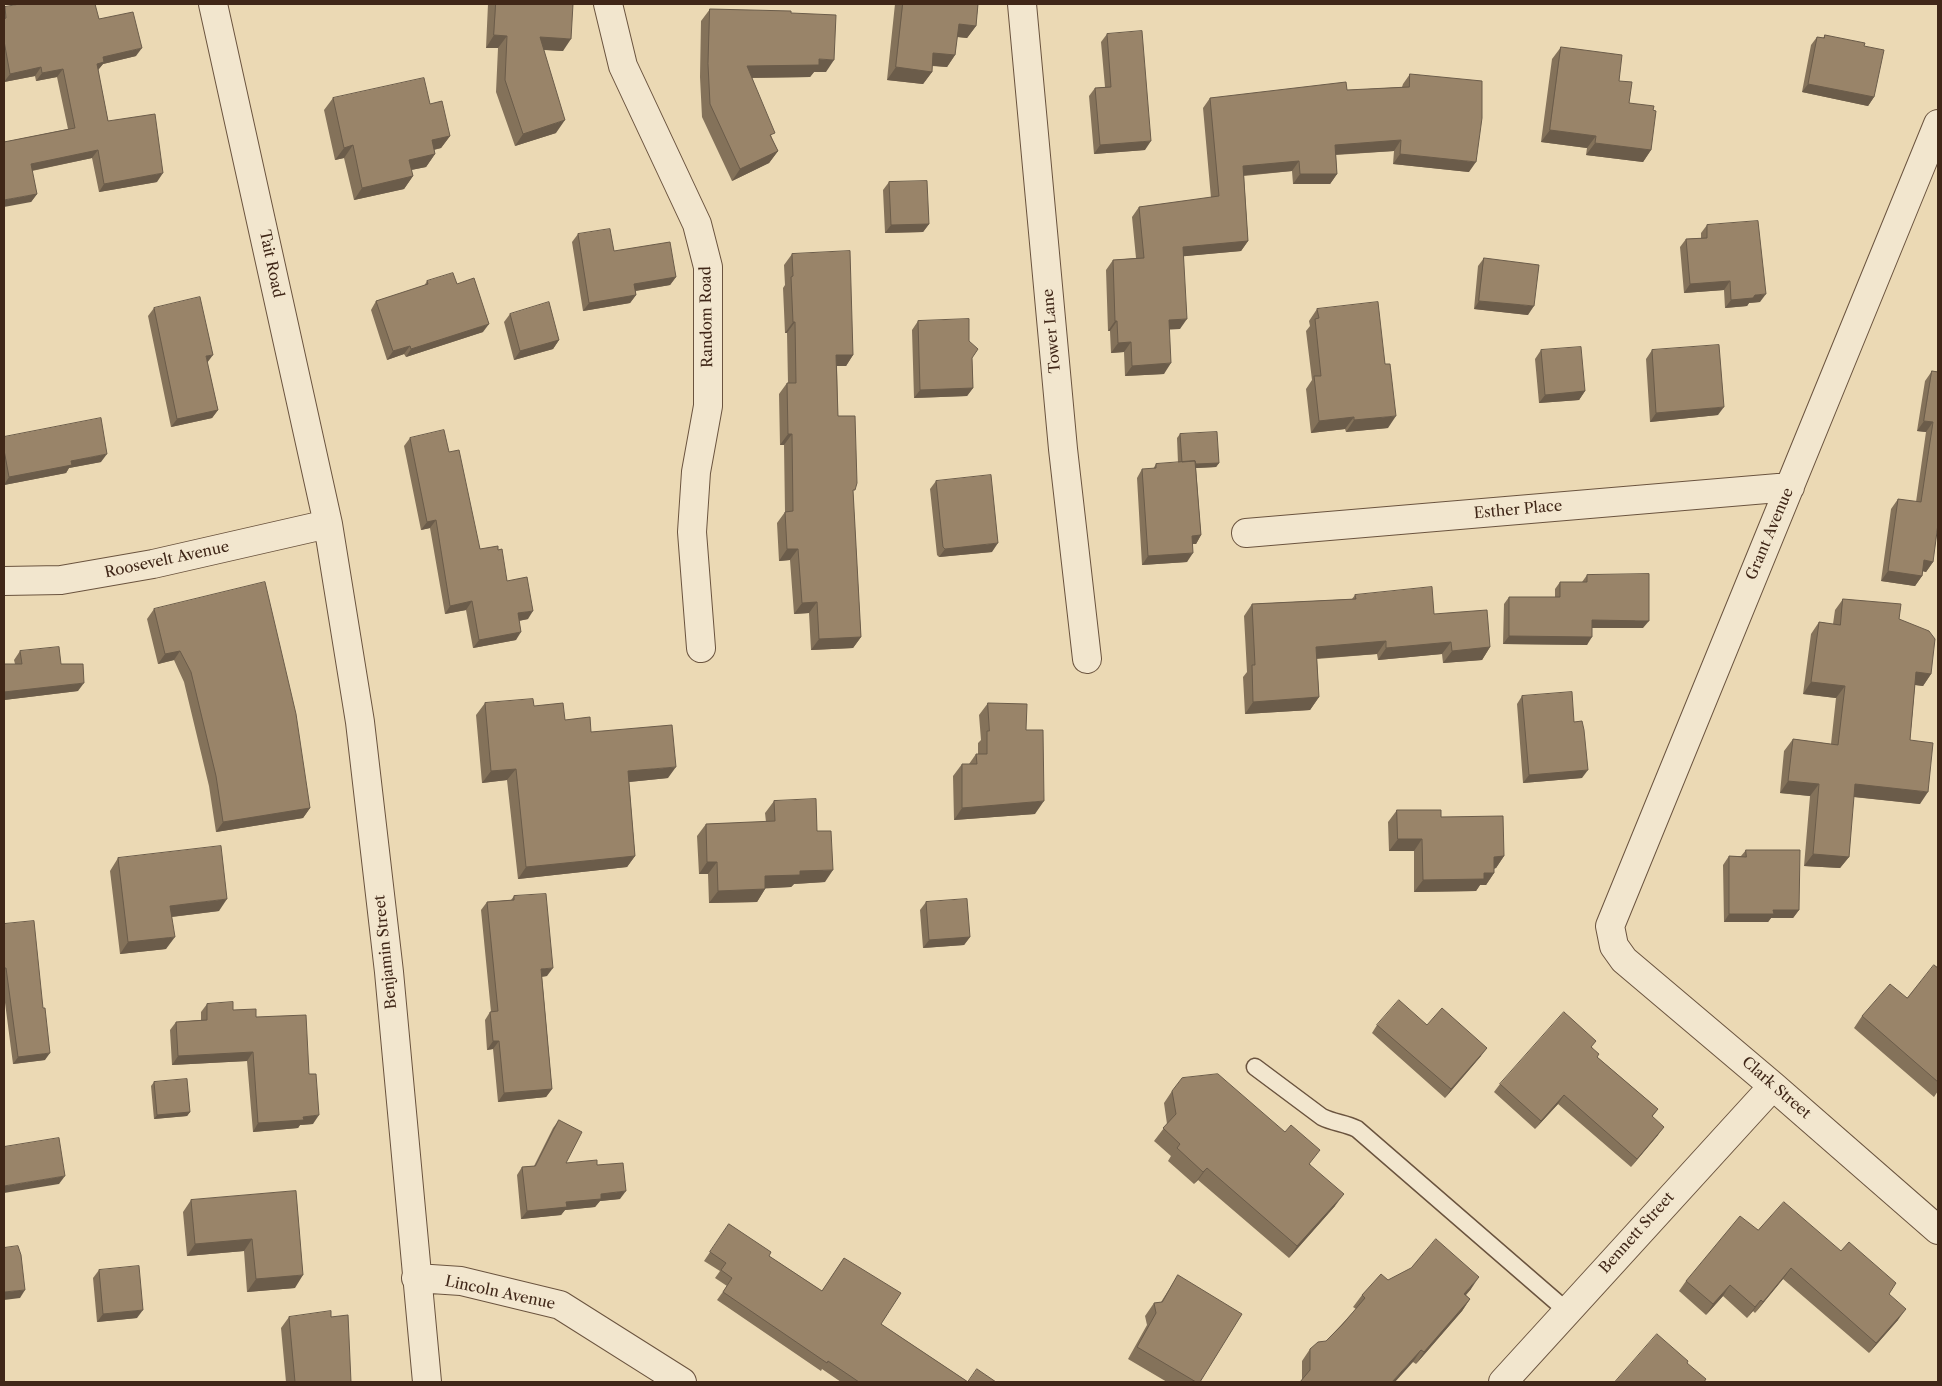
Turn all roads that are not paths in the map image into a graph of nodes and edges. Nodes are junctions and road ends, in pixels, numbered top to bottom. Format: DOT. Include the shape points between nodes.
graph roads {
  1 [pos="213,4"];
  2 [pos="608,4"];
  3 [pos="1022,4"];
  4 [pos="1938,124"];
  5 [pos="1790,487"];
  6 [pos="328,524"];
  7 [pos="1246,533"];
  8 [pos="4,581"];
  9 [pos="701,648"];
  10 [pos="1087,659"];
  11 [pos="1614,946"];
  12 [pos="1256,1067"];
  13 [pos="1773,1086"];
  14 [pos="1938,1230"];
  15 [pos="416,1278"];
  16 [pos="1567,1311"];
  17 [pos="428,1382"];
  18 [pos="682,1382"];
  19 [pos="1503,1382"];
  1 -- 6 [label="street, Tait Road"];
  2 -- 9 [label="street, Random Road" via="623,66 697,224 708,268 708,406 696,472 692,532"];
  3 -- 10 [label="street, Tower Lane" via="1063,449"];
  4 -- 5 [label="street, Grant Avenue"];
  5 -- 7 [label="street, Esther Place"];
  5 -- 11 [label="street, Grant Avenue" via="1613,912 1610,926"];
  6 -- 8 [label="street, Roosevelt Avenue" via="144,566 61,580"];
  6 -- 15 [label="street, Benjamin Street" via="360,722 376,857"];
  11 -- 13 [label="street, Clark Street" via="1624,960"];
  12 -- 16 [label="lane" via="1322,1117 1357,1129"];
  13 -- 14 [label="street, Clark Street"];
  13 -- 16 [label="street, Bennett Street"];
  15 -- 17 [label="street, Benjamin Street"];
  15 -- 18 [label="street, Lincoln Avenue" via="461,1281 560,1305"];
  16 -- 19 [label="street, Bennett Street"];
}
